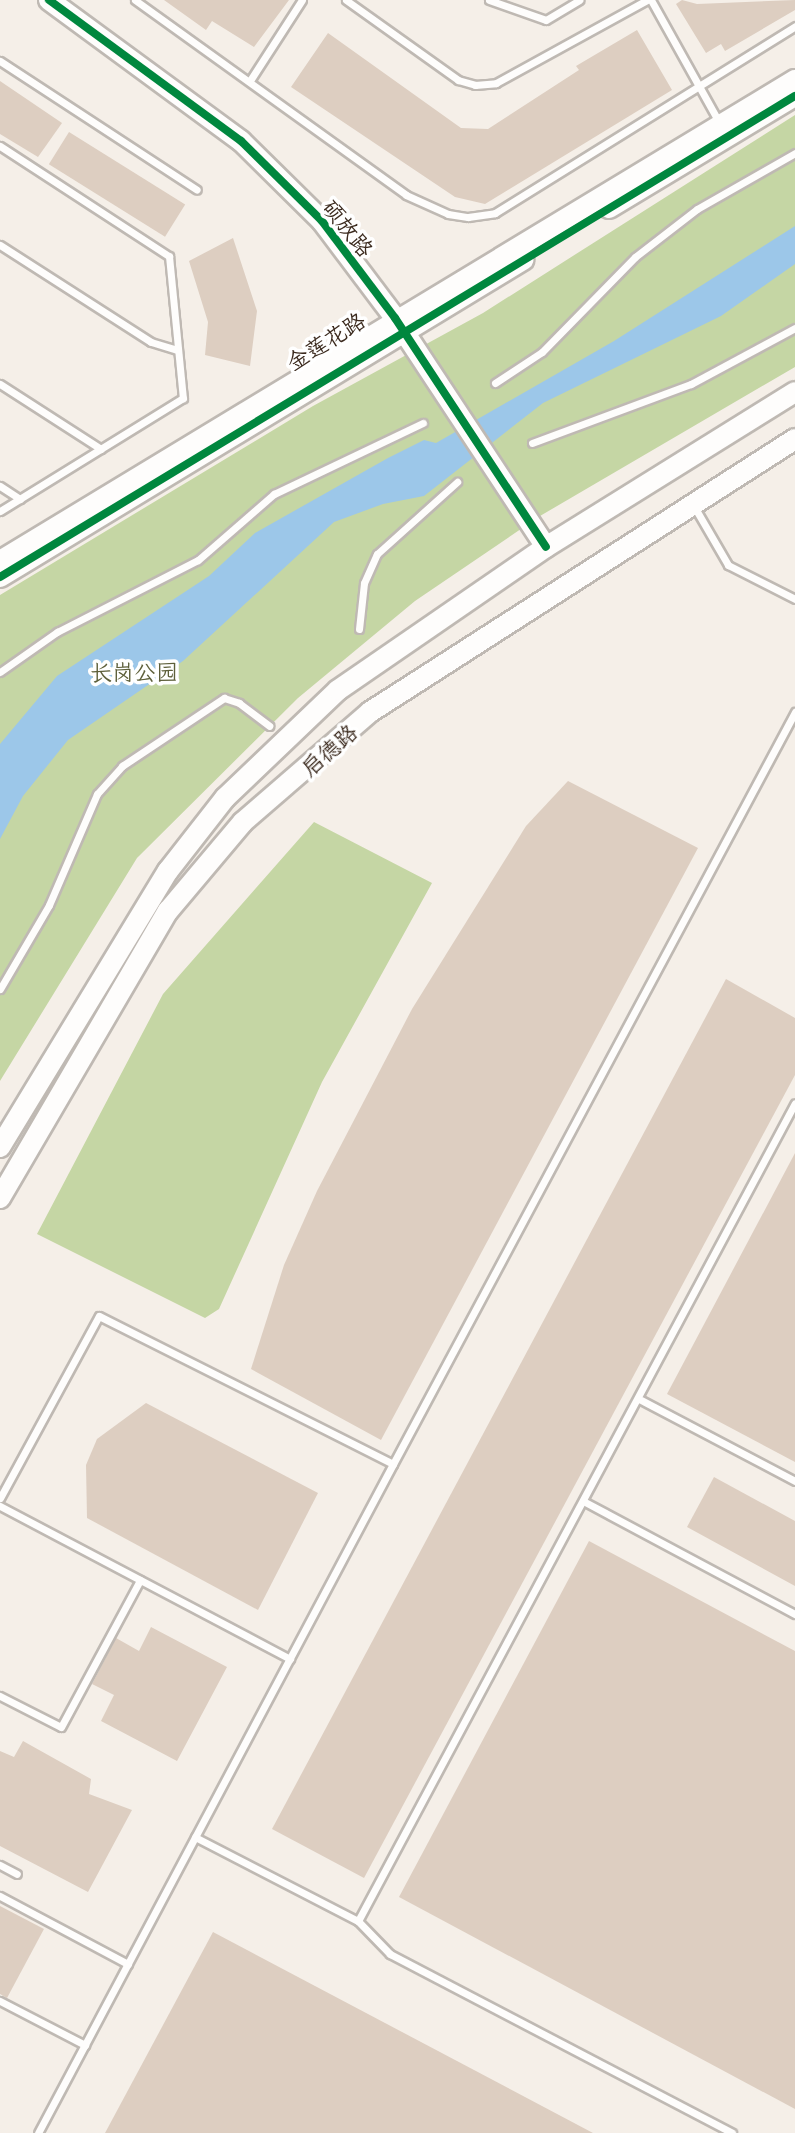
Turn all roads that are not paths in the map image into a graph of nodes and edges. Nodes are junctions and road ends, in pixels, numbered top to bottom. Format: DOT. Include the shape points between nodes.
graph roads {
  1 [pos="49,0"];
  2 [pos="135,0"];
  3 [pos="302,0"];
  4 [pos="346,0"];
  5 [pos="489,0"];
  6 [pos="579,0"];
  7 [pos="649,0"];
  8 [pos="795,26"];
  9 [pos="0,61"];
  10 [pos="251,79"];
  11 [pos="795,80"];
  12 [pos="699,85"];
  13 [pos="795,96"];
  14 [pos="723,130"];
  15 [pos="0,146"];
  16 [pos="795,153"];
  17 [pos="197,190"];
  18 [pos="0,245"];
  19 [pos="401,327"];
  20 [pos="795,328"];
  21 [pos="178,350"];
  22 [pos="495,383"];
  23 [pos="0,384"];
  24 [pos="795,392"];
  25 [pos="423,423"];
  26 [pos="795,439"];
  27 [pos="532,443"];
  28 [pos="101,449"];
  29 [pos="457,482"];
  30 [pos="0,486"];
  31 [pos="20,499"];
  32 [pos="693,504"];
  33 [pos="0,511"];
  34 [pos="546,547"];
  35 [pos="0,561"];
  36 [pos="0,577"];
  37 [pos="795,599"];
  38 [pos="359,629"];
  39 [pos="0,672"];
  40 [pos="795,712"];
  41 [pos="269,726"];
  42 [pos="0,989"];
  43 [pos="795,1103"];
  44 [pos="0,1147"];
  45 [pos="0,1198"];
  46 [pos="639,1399"];
  47 [pos="393,1464"];
  48 [pos="795,1481"];
  49 [pos="0,1498"];
  50 [pos="585,1502"];
  51 [pos="0,1506"];
  52 [pos="140,1580"];
  53 [pos="795,1614"];
  54 [pos="290,1659"];
  55 [pos="0,1696"];
  56 [pos="195,1837"];
  57 [pos="0,1865"];
  58 [pos="17,1874"];
  59 [pos="0,1896"];
  60 [pos="358,1921"];
  61 [pos="128,1964"];
  62 [pos="0,2001"];
  63 [pos="85,2045"];
  64 [pos="38,2133"];
  65 [pos="732,2133"];
  1 -- 19 [label="main road, 硕放路" via="251,150 322,221"];
  2 -- 10 [label="lane"];
  3 -- 10 [label="lane"];
  4 -- 7 [label="lane" via="458,80 475,85 496,83"];
  5 -- 6 [label="lane" via="546,20"];
  7 -- 12 [label="lane"];
  8 -- 12 [label="lane"];
  9 -- 17 [label="lane"];
  10 -- 12 [label="lane" via="406,195 468,217 495,213"];
  11 -- 14 [label="main road, 金莲花路"];
  12 -- 14 [label="lane"];
  13 -- 14 [label="main road, 金莲花路"];
  14 -- 19 [label="main road, 金莲花路"];
  15 -- 21 [label="lane" via="169,256"];
  16 -- 22 [label="lane" via="697,209 635,257 542,352"];
  18 -- 21 [label="lane" via="151,342"];
  19 -- 34 [label="main road, 硕放路"];
  19 -- 35 [label="main road, 金莲花路"];
  19 -- 36 [label="main road, 金莲花路"];
  20 -- 27 [label="lane" via="691,384"];
  21 -- 28 [label="lane" via="183,398"];
  23 -- 28 [label="lane"];
  24 -- 34 [label="main road, 启德路"];
  25 -- 39 [label="lane" via="274,494 198,560 57,632"];
  26 -- 32 [label="main road, 启德路"];
  28 -- 31 [label="lane"];
  29 -- 38 [label="lane" via="377,554 364,583"];
  30 -- 31 [label="lane"];
  31 -- 33 [label="lane"];
  32 -- 37 [label="lane" via="728,565"];
  32 -- 45 [label="main road, 启德路" via="370,712 243,822 168,911"];
  34 -- 44 [label="main road, 启德路" via="338,690 225,798 168,871"];
  40 -- 47 [label="lane"];
  41 -- 42 [label="lane" via="224,698 122,766 97,794 49,905"];
  43 -- 46 [label="lane"];
  46 -- 48 [label="lane"];
  46 -- 50 [label="lane"];
  47 -- 49 [label="lane" via="99,1316"];
  47 -- 54 [label="lane"];
  50 -- 53 [label="lane"];
  50 -- 60 [label="lane"];
  51 -- 52 [label="lane"];
  52 -- 54 [label="lane"];
  52 -- 55 [label="lane" via="61,1727"];
  54 -- 56 [label="lane"];
  56 -- 60 [label="lane"];
  56 -- 61 [label="lane"];
  57 -- 58 [label="lane"];
  59 -- 61 [label="lane"];
  60 -- 65 [label="lane" via="390,1954"];
  61 -- 63 [label="lane"];
  62 -- 63 [label="lane"];
  63 -- 64 [label="lane"];
}
